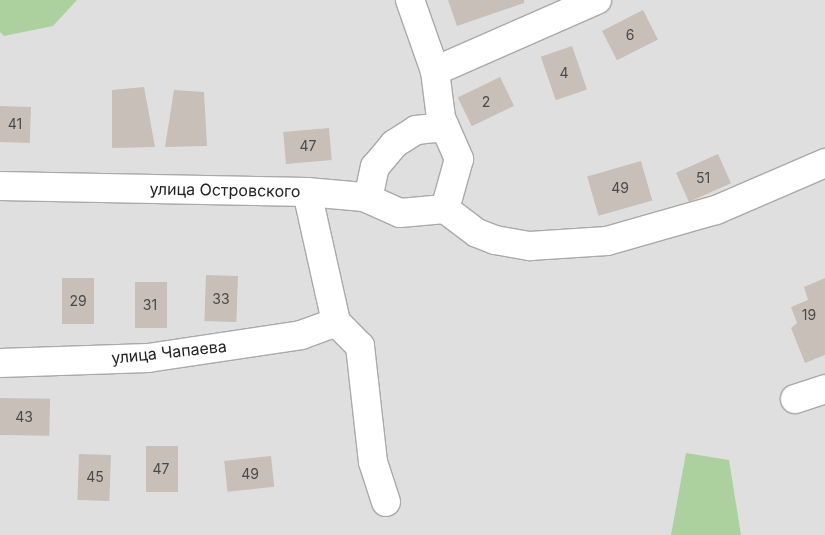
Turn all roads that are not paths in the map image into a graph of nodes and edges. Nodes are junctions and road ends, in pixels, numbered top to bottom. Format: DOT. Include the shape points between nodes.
graph roads {
  1 [pos="410,0"];
  2 [pos="597,0"];
  3 [pos="435,71"];
  4 [pos="444,127"];
  5 [pos="825,163"];
  6 [pos="0,186"];
  7 [pos="307,192"];
  8 [pos="368,199"];
  9 [pos="445,209"];
  10 [pos="336,322"];
  11 [pos="0,363"];
  12 [pos="825,389"];
  13 [pos="795,399"];
  14 [pos="386,502"];
  1 -- 3 [label="street"];
  2 -- 3 [label="street"];
  3 -- 4 [label="street"];
  4 -- 8 [label="street" via="416,130 394,144 375,167"];
  4 -- 9 [label="street" via="458,158"];
  5 -- 9 [label="street" via="716,210 606,241 530,246 504,241 477,233"];
  6 -- 7 [label="street, улица Островского"];
  7 -- 8 [label="street, улица Островского"];
  7 -- 10 [label="street"];
  8 -- 9 [label="street, улица Островского" via="400,213"];
  10 -- 11 [label="street, улица Чапаева" via="300,335 148,358"];
  10 -- 14 [label="street" via="360,346 373,462"];
  12 -- 13 [label="street"];
}
